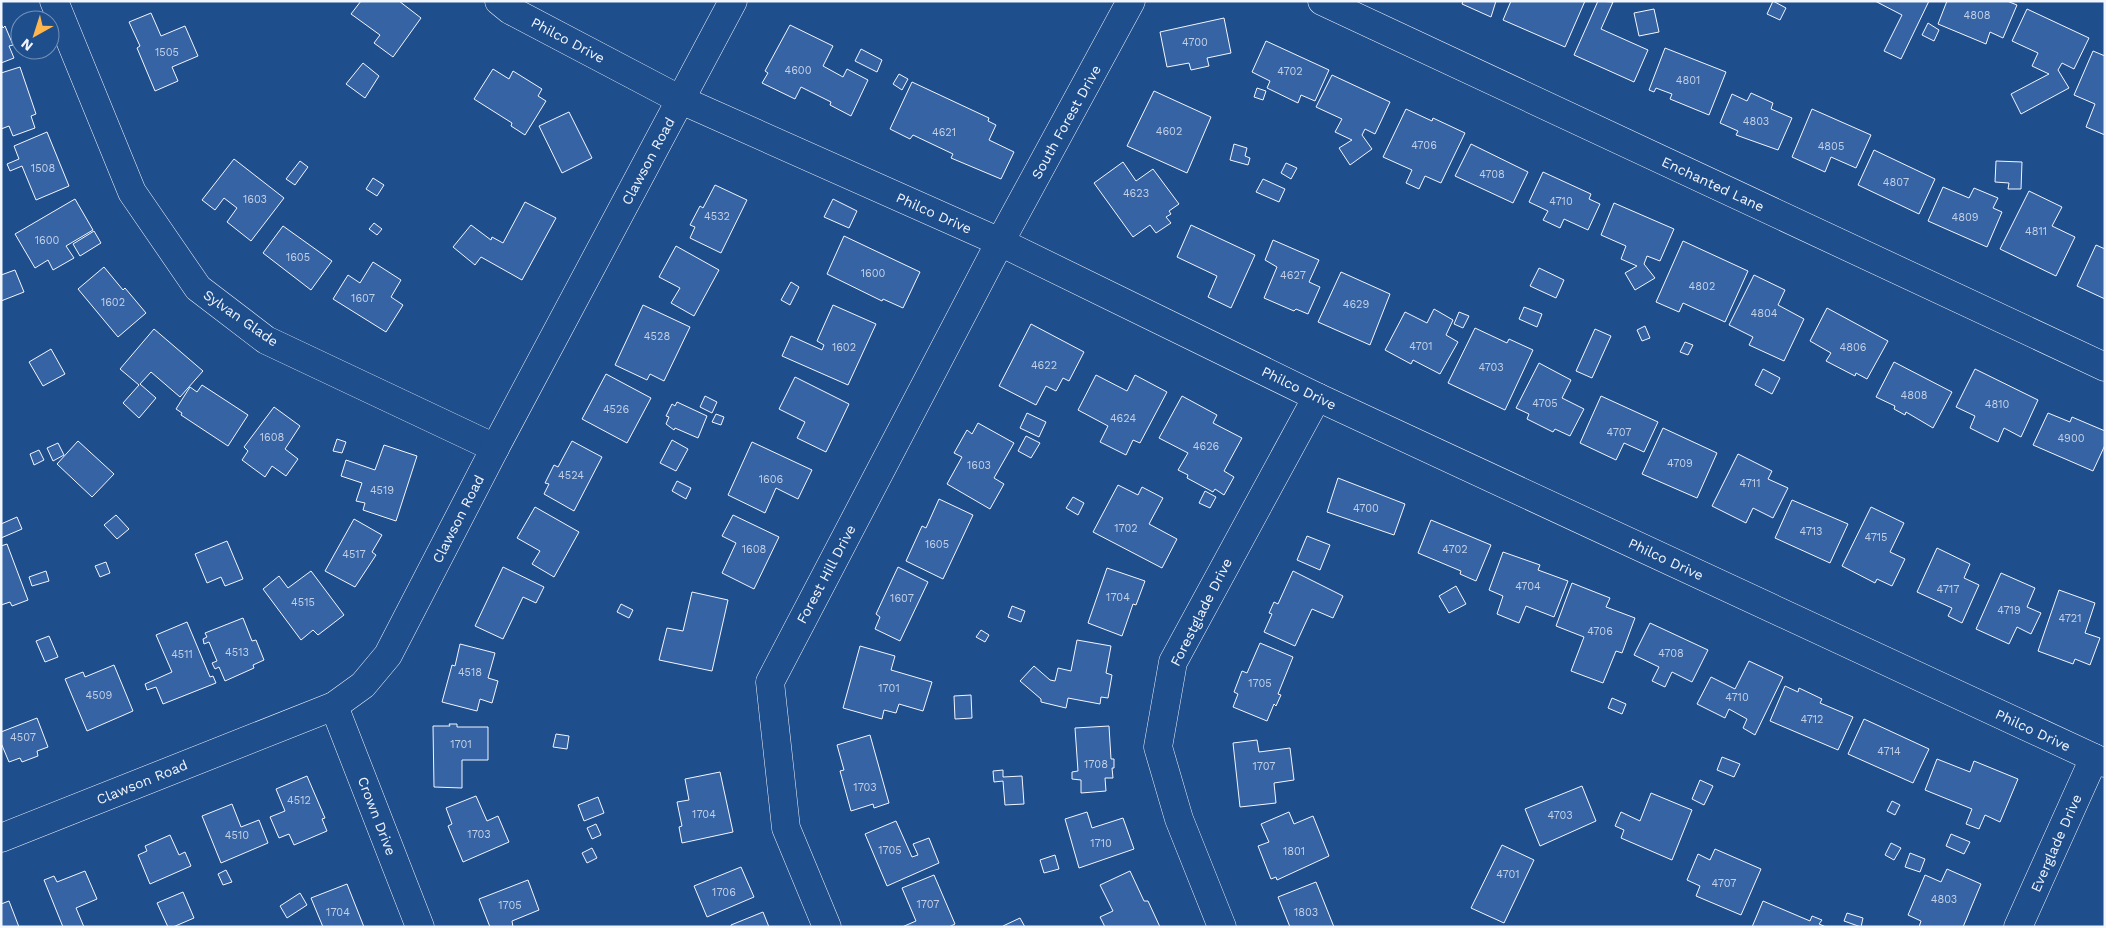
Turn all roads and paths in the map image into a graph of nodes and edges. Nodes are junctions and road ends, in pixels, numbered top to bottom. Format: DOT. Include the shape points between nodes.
graph roads {
  1 [pos="54,1"];
  2 [pos="499,1"];
  3 [pos="733,1"];
  4 [pos="1132,1"];
  5 [pos="1322,1"];
  6 [pos="681,100"];
  7 [pos="1000,242"];
  8 [pos="2105,367"];
  9 [pos="1317,397"];
  10 [pos="495,448"];
  11 [pos="334,706"];
  12 [pos="2099,761"];
  13 [pos="1,838"];
  14 [pos="420,927"];
  15 [pos="827,927"];
  16 [pos="1222,927"];
  17 [pos="2018,927"];
  1 -- 10 [label="street, Sylvan Glade" via="132,192 198,288 266,340"];
  2 -- 6 [label="street, Philco Drive" via="510,10"];
  3 -- 6 [label="street, Clawson Road"];
  4 -- 7 [label="street, South Forest Drive"];
  5 -- 8 [label="street, Enchanted Lane"];
  6 -- 7 [label="street, Philco Drive"];
  6 -- 10 [label="street, Clawson Road"];
  7 -- 9 [label="street, Philco Drive"];
  7 -- 15 [label="street, Forest Hill Drive" via="770,682 786,828"];
  9 -- 12 [label="street, Philco Drive"];
  9 -- 16 [label="street, Forestglade Drive" via="1173,662 1158,747 1179,818"];
  10 -- 11 [label="street, Clawson Road" via="388,655 363,685"];
  11 -- 13 [label="street, Clawson Road"];
  11 -- 14 [label="street, Crown Drive"];
  12 -- 17 [label="street, Everglade Drive"];
}
